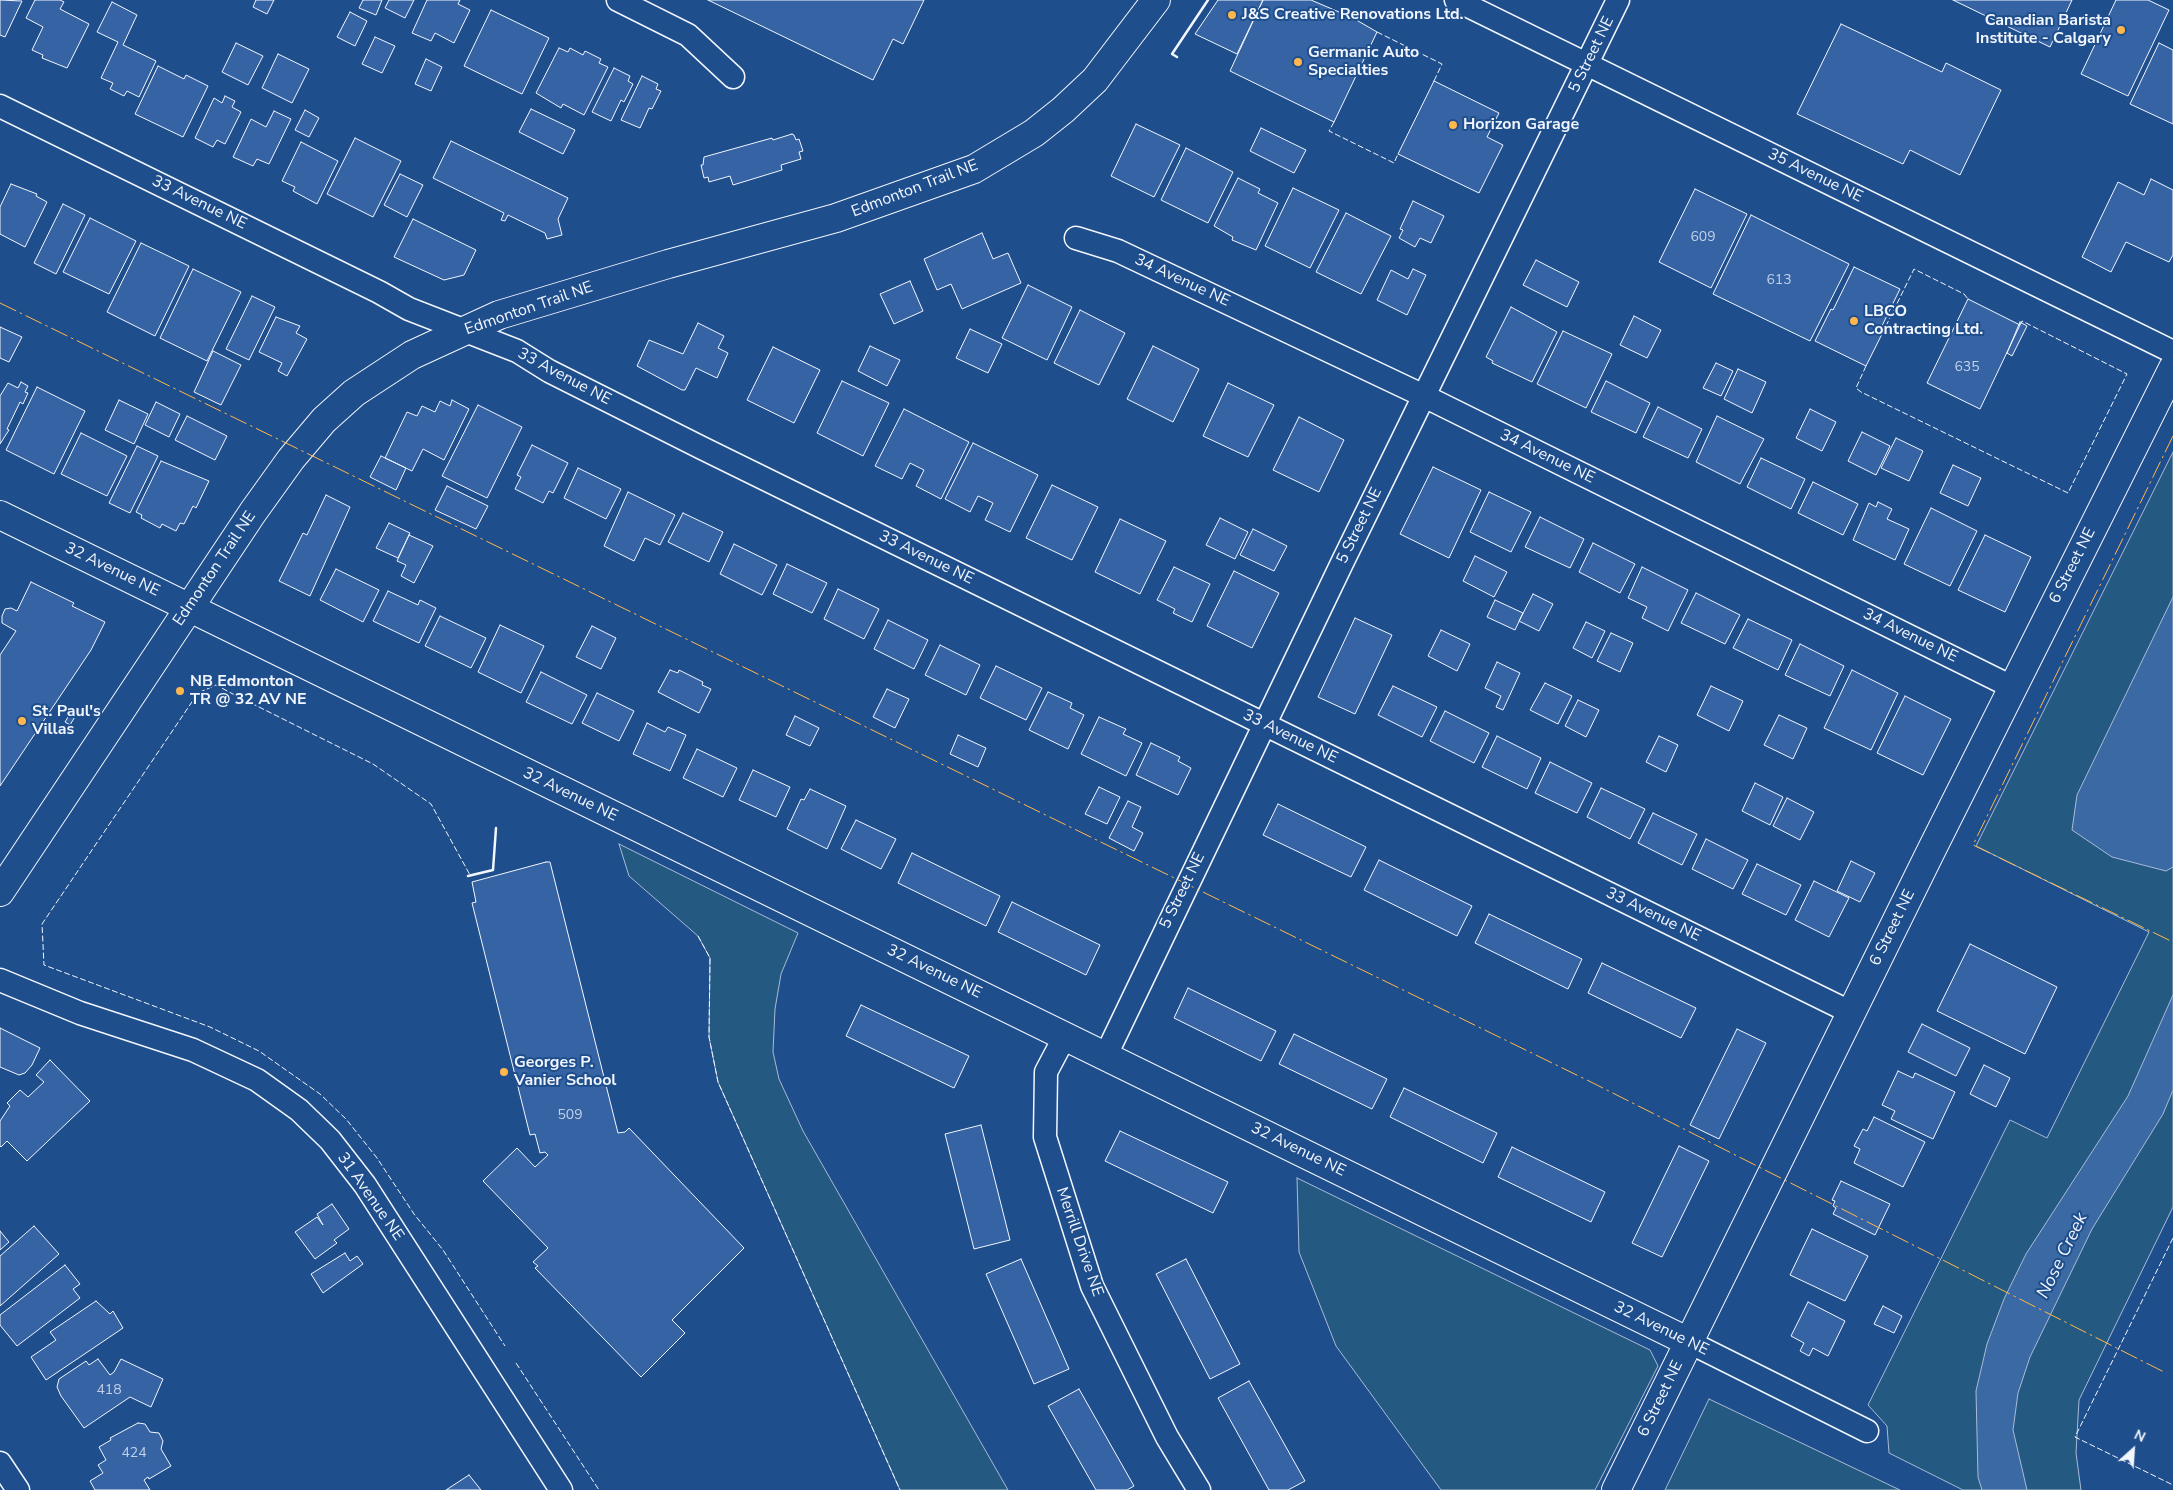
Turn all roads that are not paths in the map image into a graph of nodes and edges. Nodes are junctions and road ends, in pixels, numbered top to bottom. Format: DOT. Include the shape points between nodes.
graph roads {
  1 [pos="618,0"];
  2 [pos="1156,0"];
  3 [pos="1456,0"];
  4 [pos="1618,0"];
  5 [pos="1588,65"];
  6 [pos="733,78"];
  7 [pos="0,106"];
  8 [pos="1076,238"];
  9 [pos="463,331"];
  10 [pos="2173,352"];
  11 [pos="2173,368"];
  12 [pos="1424,396"];
  13 [pos="0,515"];
  14 [pos="189,608"];
  15 [pos="2012,686"];
  16 [pos="1264,724"];
  17 [pos="0,892"];
  18 [pos="0,980"];
  19 [pos="1852,1013"];
  20 [pos="1065,1036"];
  21 [pos="1106,1055"];
  22 [pos="1688,1342"];
  23 [pos="1867,1431"];
  24 [pos="0,1463"];
  25 [pos="18,1490"];
  26 [pos="561,1490"];
  27 [pos="1199,1490"];
  28 [pos="1616,1490"];
  1 -- 6 [label="street" via="688,35"];
  2 -- 9 [label="street, Edmonton Trail NE" via="1095,80 1064,110 1034,133 974,169 836,218 545,300"];
  3 -- 5 [label="street, 35 Avenue NE"];
  4 -- 5 [label="street, 5 Street NE"];
  5 -- 10 [label="street, 35 Avenue NE"];
  5 -- 12 [label="street, 5 Street NE"];
  7 -- 9 [label="street, 33 Avenue NE" via="410,309"];
  8 -- 12 [label="street, 34 Avenue NE" via="1118,251"];
  9 -- 14 [label="street, Edmonton Trail NE" via="412,354 387,370 324,420 280,474"];
  9 -- 16 [label="street, 33 Avenue NE" via="517,351 549,371 702,448"];
  11 -- 15 [label="street, 6 Street NE"];
  12 -- 15 [label="street, 34 Avenue NE"];
  12 -- 16 [label="street, 5 Street NE"];
  13 -- 14 [label="street, 32 Avenue NE"];
  14 -- 17 [label="street, Edmonton Trail NE"];
  14 -- 20 [label="street, 32 Avenue NE"];
  15 -- 19 [label="street, 6 Street NE"];
  16 -- 19 [label="street, 33 Avenue NE"];
  16 -- 21 [label="street, 5 Street NE"];
  18 -- 26 [label="street, 31 Avenue NE" via="80,1013 193,1050 257,1080 299,1110 330,1140 365,1185"];
  19 -- 22 [label="street, 6 Street NE"];
  20 -- 21 [label="street, 32 Avenue NE"];
  20 -- 27 [label="street, Merrill Drive NE" via="1046,1072 1045,1137 1092,1286 1167,1436"];
  21 -- 22 [label="street, 32 Avenue NE"];
  22 -- 23 [label="street, 32 Avenue NE"];
  22 -- 28 [label="street, 6 Street NE"];
  24 -- 25 [label="street"];
}
